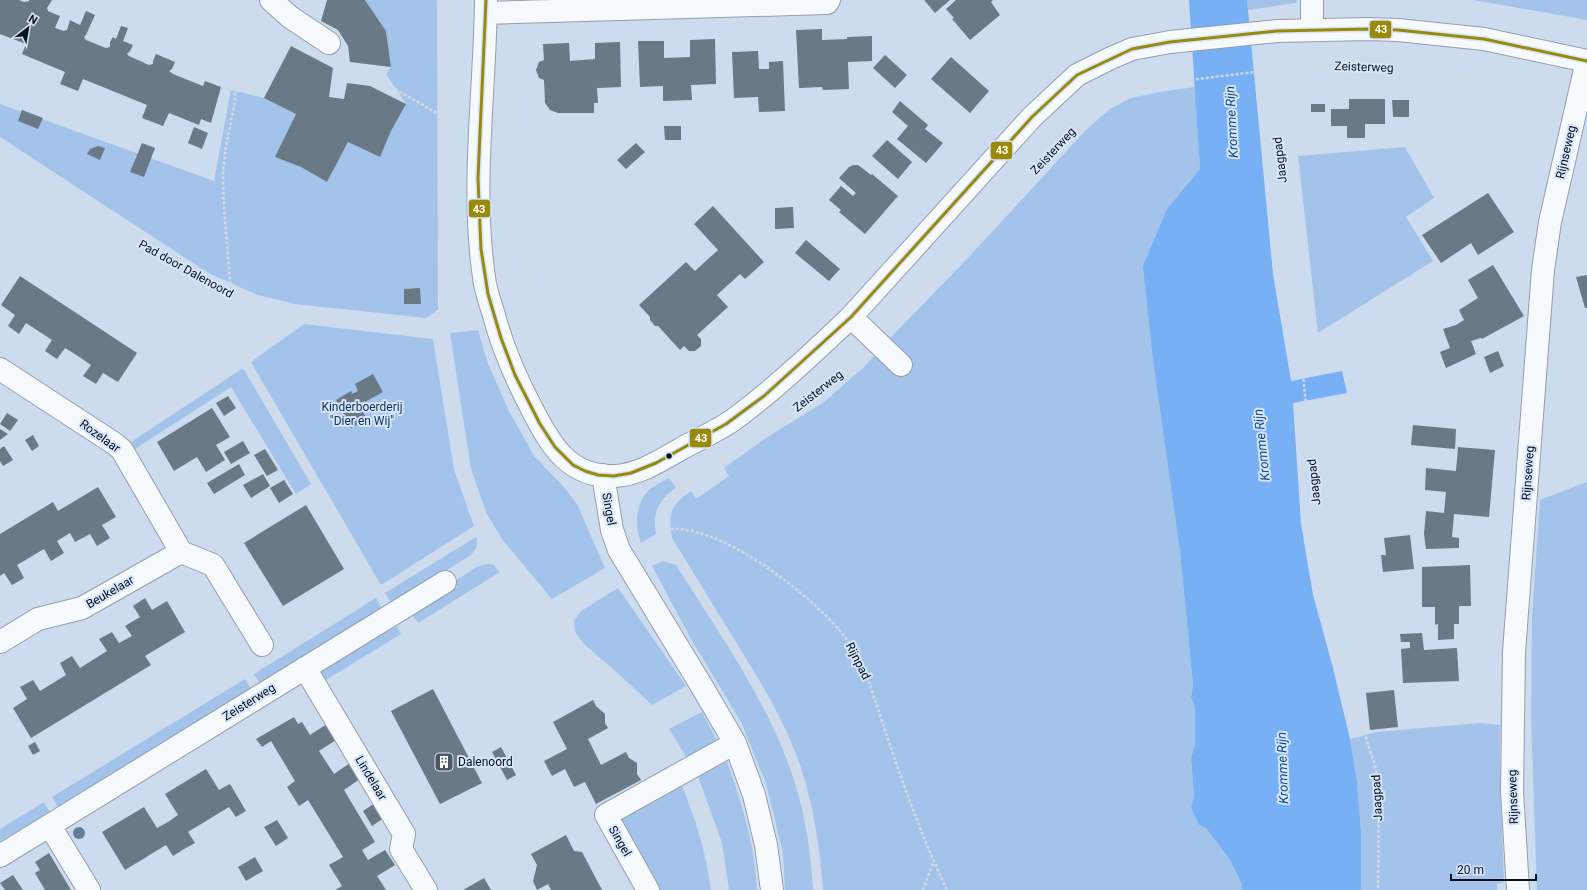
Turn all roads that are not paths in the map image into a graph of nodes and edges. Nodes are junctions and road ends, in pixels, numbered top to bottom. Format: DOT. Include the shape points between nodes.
graph roads {
  1 [pos="271,0"];
  2 [pos="829,0"];
  3 [pos="1312,0"];
  4 [pos="486,6"];
  5 [pos="1312,29"];
  6 [pos="329,42"];
  7 [pos="1587,61"];
  8 [pos="851,317"];
  9 [pos="901,365"];
  10 [pos="0,369"];
  11 [pos="603,475"];
  12 [pos="178,554"];
  13 [pos="445,582"];
  14 [pos="0,642"];
  15 [pos="262,645"];
  16 [pos="305,668"];
  17 [pos="734,743"];
  18 [pos="55,823"];
  19 [pos="0,856"];
  20 [pos="89,890"];
  21 [pos="426,890"];
  22 [pos="648,890"];
  23 [pos="772,890"];
  24 [pos="1518,890"];
  1 -- 6 [label="street" via="290,18"];
  2 -- 4 [label="street" via="827,3 520,12"];
  3 -- 5 [label="street"];
  4 -- 11 [label="street" via="478,173 480,239 486,286 508,359 546,434 561,456 570,464"];
  5 -- 7 [label="street" via="1398,30 1484,39"];
  5 -- 8 [label="street" via="1170,42 1132,49 1077,75 1032,117"];
  7 -- 24 [label="street, Rijnseweg" via="1550,222 1543,270 1514,652 1512,791"];
  8 -- 9 [label="street"];
  8 -- 11 [label="street" via="761,398 731,421 637,471 614,476"];
  10 -- 12 [label="street, Rozelaar" via="122,450"];
  11 -- 17 [label="street, Singel" via="612,530 619,550 702,685"];
  12 -- 14 [label="street, Beukelaar" via="82,608 38,619"];
  12 -- 15 [label="street" via="213,565"];
  13 -- 16 [label="street, Zeisterweg"];
  16 -- 18 [label="street, Zeisterweg"];
  16 -- 21 [label="street, Lindelaar" via="404,834 401,849"];
  17 -- 22 [label="street, Singel" via="606,815"];
  17 -- 23 [label="street, Singel" via="754,795 766,845"];
  18 -- 19 [label="street, Zeisterweg"];
  18 -- 20 [label="street"];
}
